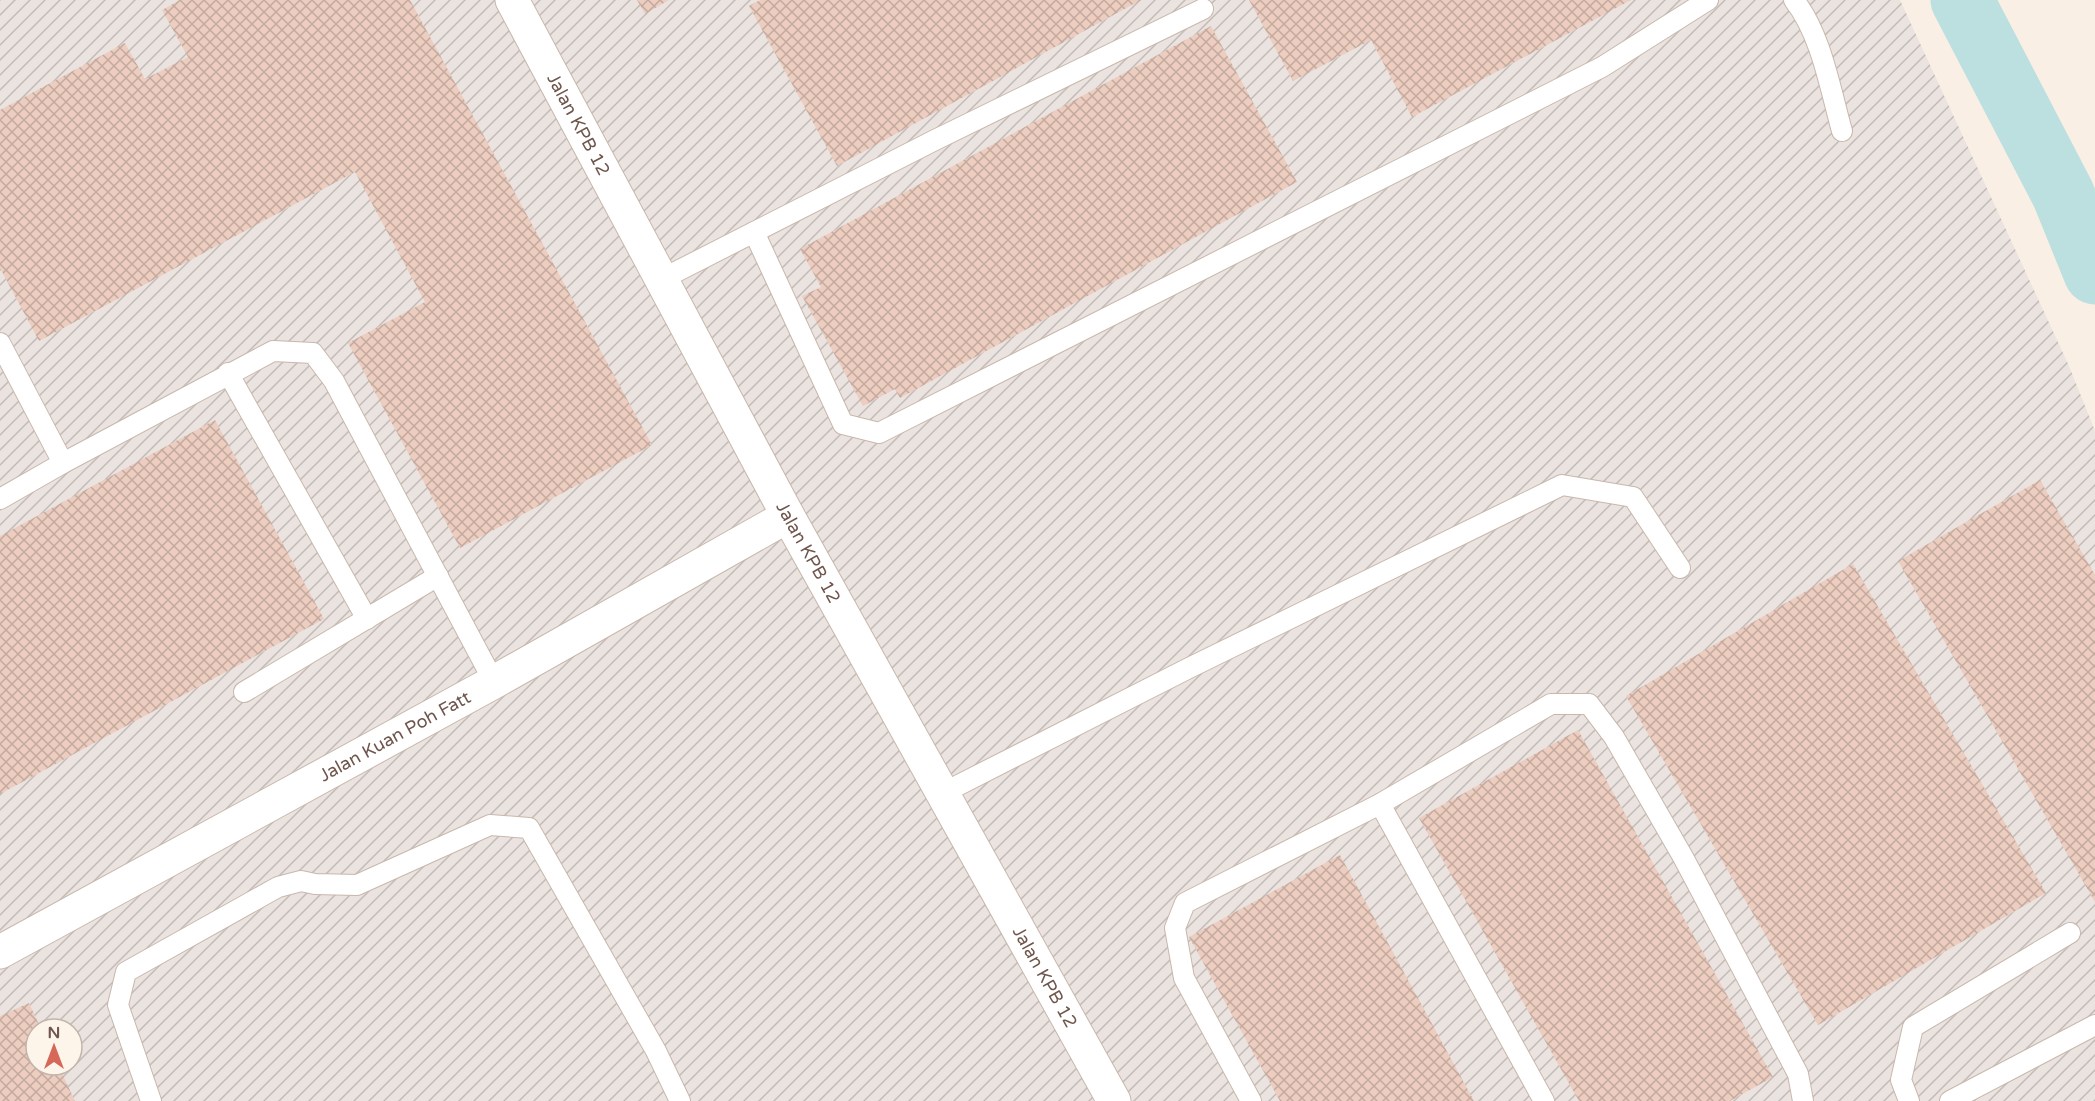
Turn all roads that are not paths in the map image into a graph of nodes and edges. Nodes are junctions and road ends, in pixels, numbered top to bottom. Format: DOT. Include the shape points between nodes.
graph roads {
  1 [pos="512,0"];
  2 [pos="1708,0"];
  3 [pos="1794,0"];
  4 [pos="1203,9"];
  5 [pos="1842,131"];
  6 [pos="754,232"];
  7 [pos="660,280"];
  8 [pos="0,343"];
  9 [pos="228,373"];
  10 [pos="63,463"];
  11 [pos="0,499"];
  12 [pos="788,516"];
  13 [pos="1680,568"];
  14 [pos="438,576"];
  15 [pos="367,619"];
  16 [pos="494,682"];
  17 [pos="244,692"];
  18 [pos="943,793"];
  19 [pos="1380,804"];
  20 [pos="2070,933"];
  21 [pos="0,952"];
  22 [pos="2095,1025"];
  23 [pos="151,1101"];
  24 [pos="680,1101"];
  25 [pos="1114,1101"];
  26 [pos="1251,1101"];
  27 [pos="1544,1101"];
  28 [pos="1803,1101"];
  29 [pos="1909,1101"];
  30 [pos="1950,1101"];
  1 -- 7 [label="street, Jalan KPB 12"];
  2 -- 6 [label="lane" via="1602,67 879,433 843,424"];
  3 -- 5 [label="lane" via="1807,16"];
  4 -- 6 [label="lane"];
  6 -- 7 [label="lane"];
  7 -- 12 [label="street, Jalan KPB 12"];
  8 -- 10 [label="lane"];
  9 -- 10 [label="lane"];
  9 -- 14 [label="lane" via="273,351 312,353 334,381"];
  9 -- 15 [label="lane"];
  10 -- 11 [label="lane"];
  12 -- 16 [label="street, Jalan Kuan Poh Fatt"];
  12 -- 18 [label="street, Jalan KPB 12"];
  13 -- 18 [label="lane" via="1633,497 1562,485"];
  14 -- 15 [label="lane"];
  14 -- 16 [label="lane"];
  15 -- 17 [label="lane"];
  16 -- 21 [label="street, Jalan Kuan Poh Fatt"];
  18 -- 25 [label="street, Jalan KPB 12"];
  19 -- 26 [label="lane" via="1185,903 1175,928 1184,978"];
  19 -- 27 [label="lane"];
  19 -- 28 [label="lane" via="1551,704 1589,704 1614,737 1683,857 1798,1074"];
  20 -- 29 [label="lane" via="1912,1027 1901,1080"];
  22 -- 30 [label="lane"];
  23 -- 24 [label="lane" via="118,1005 126,972 278,886 301,881 357,885 490,825 529,828 657,1051"];
}
